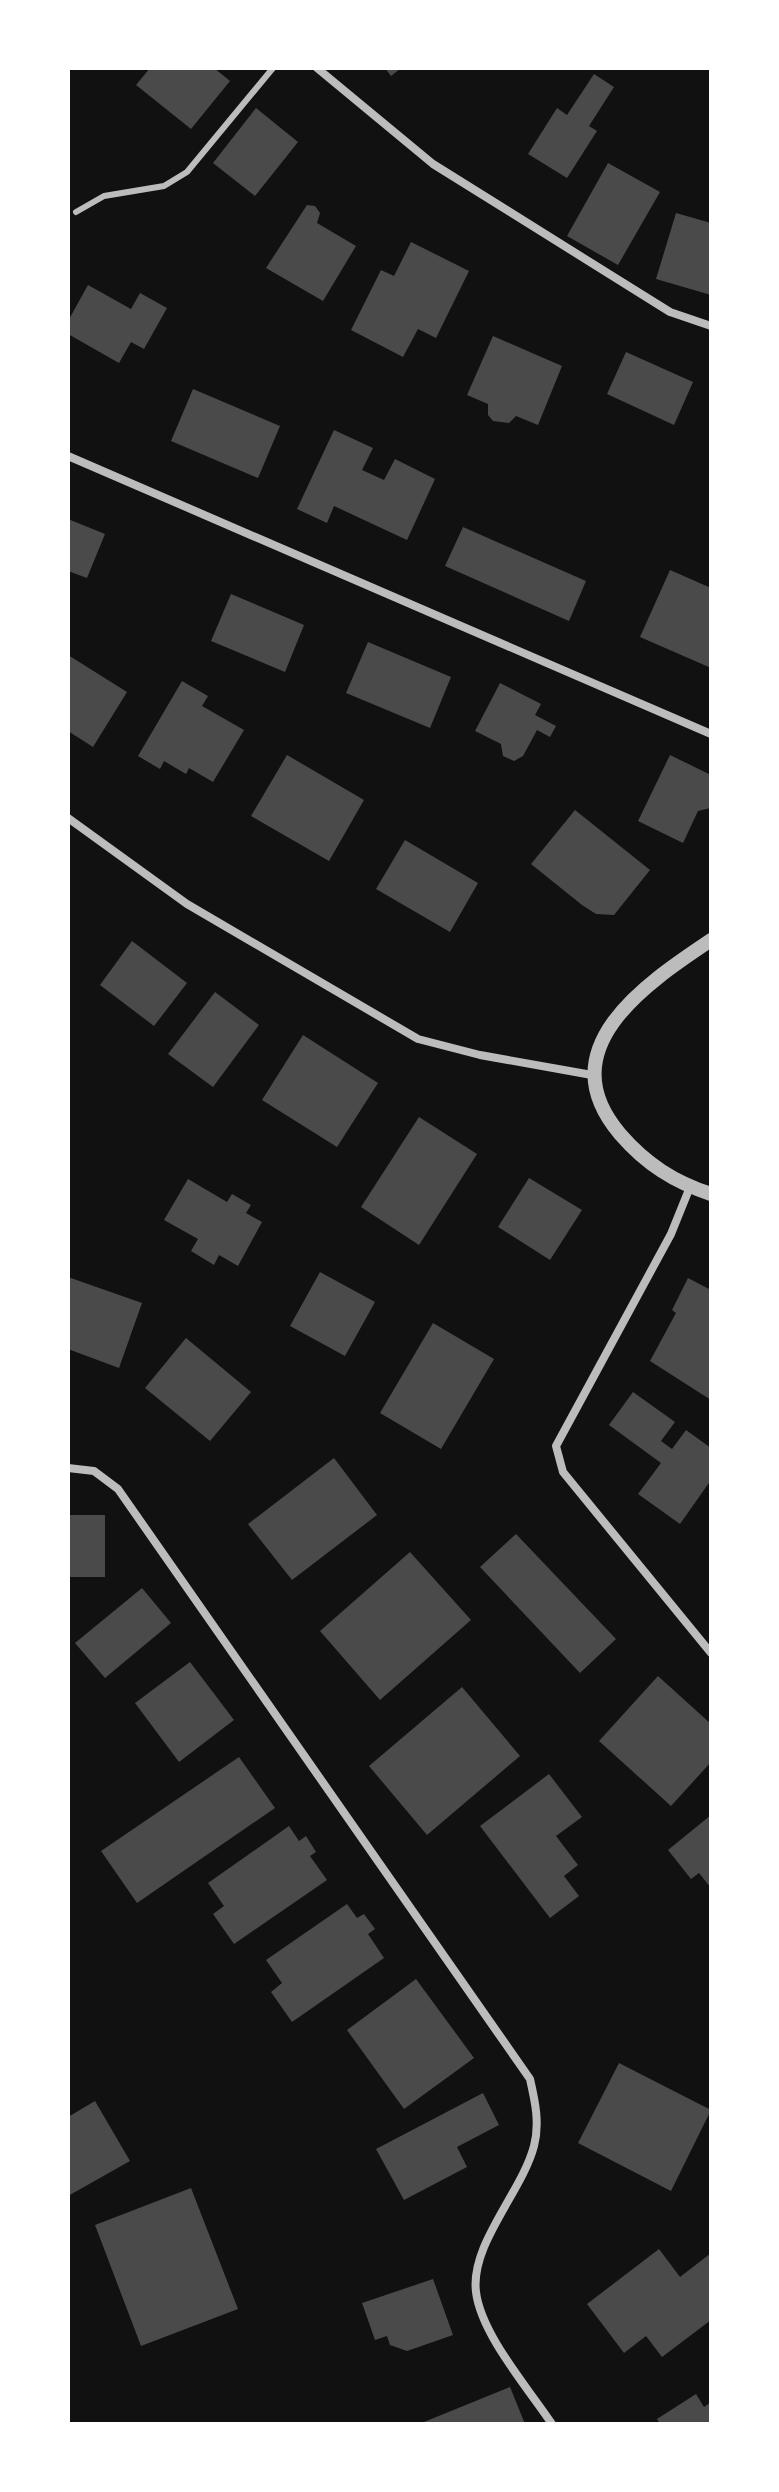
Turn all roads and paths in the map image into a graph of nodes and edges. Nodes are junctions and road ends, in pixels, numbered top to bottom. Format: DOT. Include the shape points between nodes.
graph roads {
  1 [pos="273,68"];
  2 [pos="317,68"];
  3 [pos="76,212"];
  4 [pos="711,326"];
  5 [pos="68,456"];
  6 [pos="711,734"];
  7 [pos="68,818"];
  8 [pos="711,940"];
  9 [pos="592,1075"];
  10 [pos="690,1187"];
  11 [pos="711,1194"];
  12 [pos="68,1468"];
  13 [pos="711,1653"];
  14 [pos="552,2424"];
  1 -- 3 [label="lane" via="187,172 164,186 104,196"];
  2 -- 4 [label="street" via="433,164 670,312"];
  5 -- 6 [label="street"];
  7 -- 9 [label="street" via="187,904 418,1039"];
  8 -- 9 [label="street" via="630,1002 603,1041"];
  9 -- 10 [label="street" via="597,1101 628,1143 663,1174"];
  10 -- 11 [label="street"];
  10 -- 13 [label="street" via="671,1234 556,1446 563,1472"];
  12 -- 14 [label="street" via="94,1471 118,1489 530,2079 538,2109 534,2146 477,2266 476,2292 483,2320"];
}
